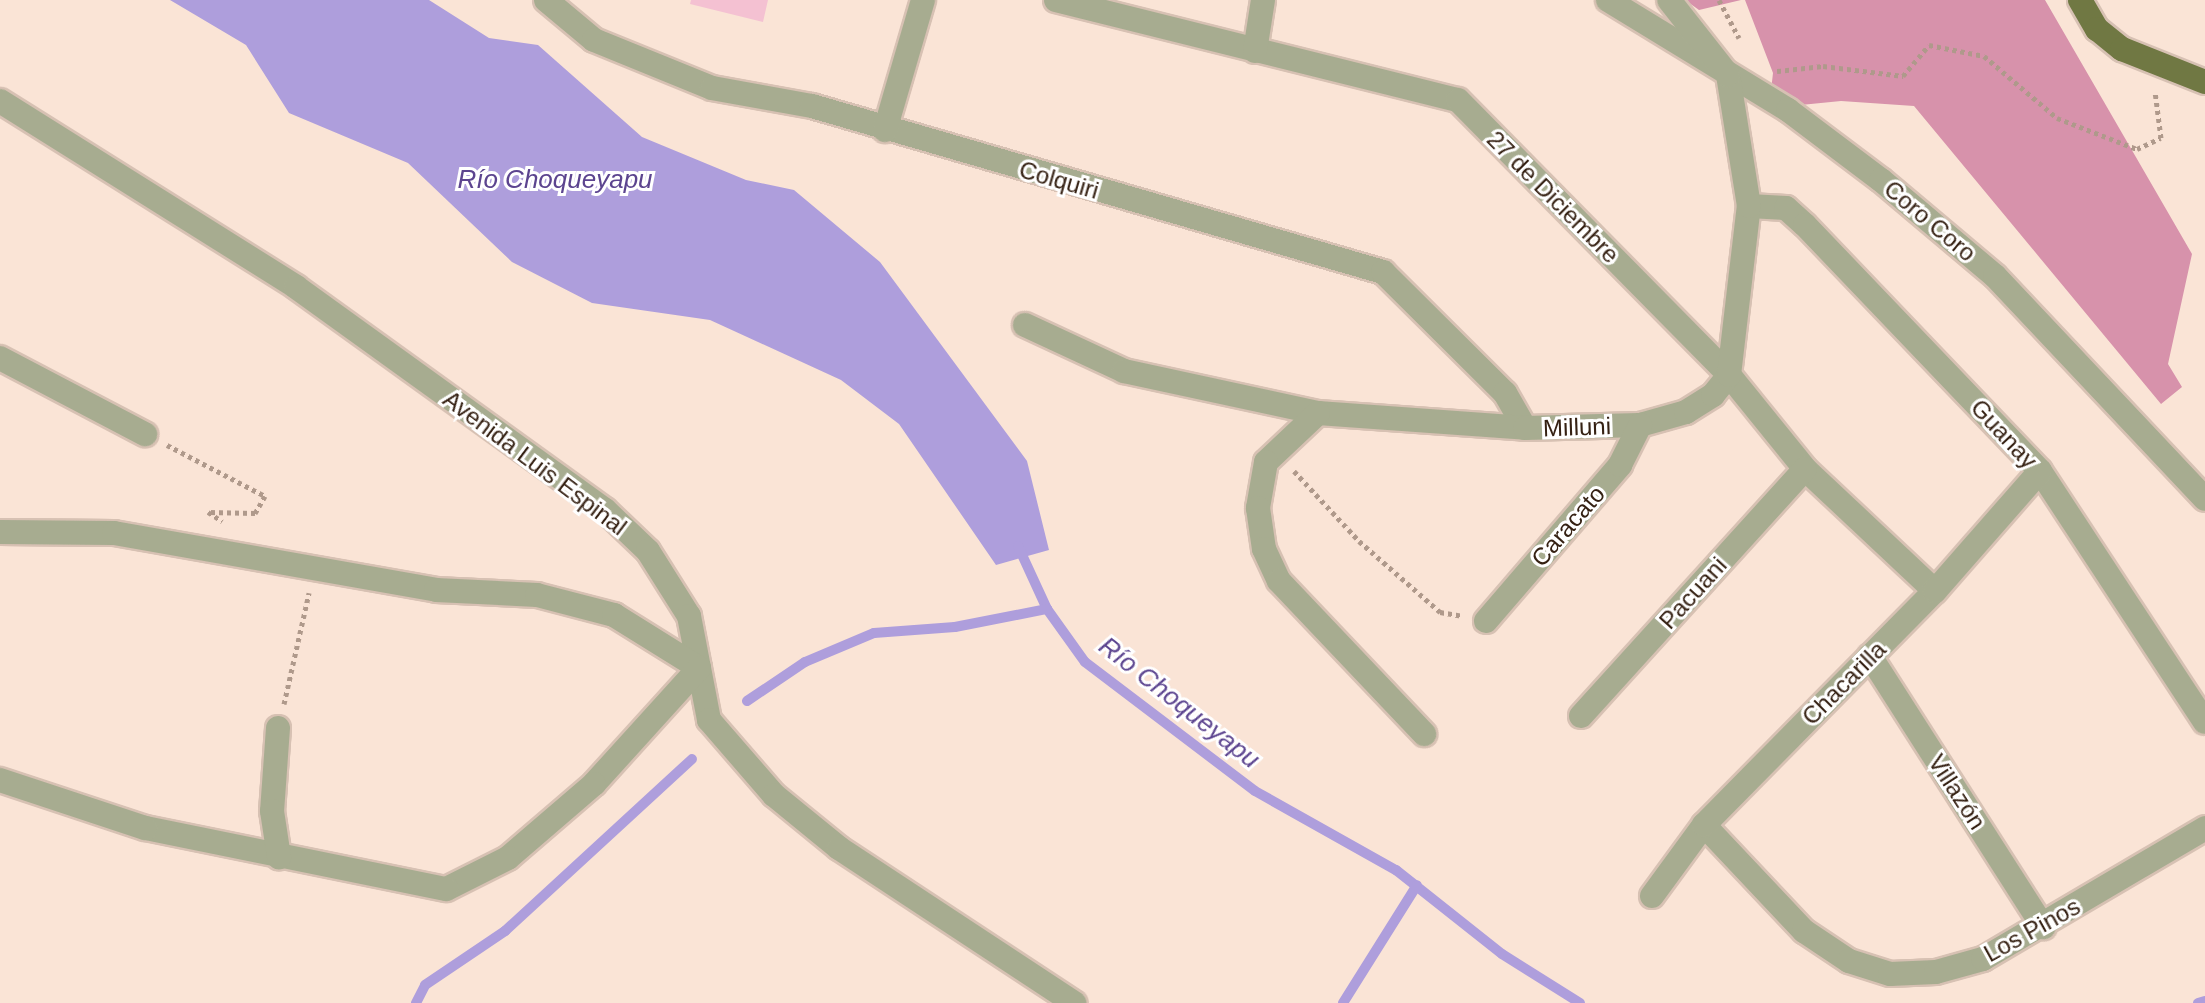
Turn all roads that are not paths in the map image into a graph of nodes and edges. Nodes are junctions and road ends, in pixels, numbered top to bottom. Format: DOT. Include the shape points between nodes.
graph roads {
  1 [pos="546,0"];
  2 [pos="923,0"];
  3 [pos="1056,0"];
  4 [pos="1263,0"];
  5 [pos="1608,0"];
  6 [pos="1669,0"];
  7 [pos="2080,0"];
  8 [pos="1255,51"];
  9 [pos="1728,75"];
  10 [pos="2202,79"];
  11 [pos="0,101"];
  12 [pos="885,130"];
  13 [pos="1749,206"];
  14 [pos="1025,325"];
  15 [pos="0,358"];
  16 [pos="1729,375"];
  17 [pos="1318,413"];
  18 [pos="1640,425"];
  19 [pos="1525,428"];
  20 [pos="145,434"];
  21 [pos="1805,469"];
  22 [pos="2040,471"];
  23 [pos="2205,499"];
  24 [pos="0,532"];
  25 [pos="1935,591"];
  26 [pos="1486,621"];
  27 [pos="1870,656"];
  28 [pos="699,668"];
  29 [pos="1581,716"];
  30 [pos="2205,722"];
  31 [pos="278,728"];
  32 [pos="1424,734"];
  33 [pos="0,780"];
  34 [pos="1704,825"];
  35 [pos="2205,828"];
  36 [pos="279,857"];
  37 [pos="1652,896"];
  38 [pos="2043,927"];
  39 [pos="1074,1003"];
  1 -- 12 [label="street, Colquiri" via="594,40 712,88 812,106"];
  2 -- 12 [label="street"];
  3 -- 8 [label="street, 27 de Diciembre"];
  4 -- 8 [label="street"];
  5 -- 9 [label="street, Coro Coro"];
  6 -- 9 [label="street"];
  7 -- 10 [label="main road" via="2108,39 2151,63"];
  8 -- 16 [label="street, 27 de Diciembre" via="1458,100"];
  9 -- 13 [label="street"];
  9 -- 23 [label="street, Coro Coro" via="1788,110 1881,180 1995,276"];
  11 -- 28 [label="street, Avenida Luis Espinal" via="296,287 605,510 648,551 689,616"];
  12 -- 19 [label="street, Colquiri" via="1383,272 1505,393"];
  13 -- 16 [label="street"];
  13 -- 22 [label="street, Guanay" via="1786,208 1805,225"];
  14 -- 17 [label="street, Milluni" via="1124,371"];
  15 -- 20 [label="street"];
  16 -- 18 [label="street, Milluni" via="1713,395 1686,412"];
  16 -- 21 [label="street, 27 de Diciembre"];
  17 -- 19 [label="street, Milluni"];
  17 -- 32 [label="street" via="1266,462 1258,508 1264,549 1279,581"];
  18 -- 19 [label="street, Milluni"];
  18 -- 26 [label="street, Caracato" via="1620,465"];
  21 -- 25 [label="street, 27 de Diciembre"];
  21 -- 29 [label="street, Pacuani"];
  22 -- 25 [label="street, Chacarilla"];
  22 -- 30 [label="street, Guanay"];
  24 -- 28 [label="street" via="114,533 436,590 537,595 614,615"];
  25 -- 27 [label="street, Chacarilla"];
  27 -- 34 [label="street, Chacarilla"];
  27 -- 38 [label="street, Villazón"];
  28 -- 36 [label="street" via="594,784 508,858 464,883 446,889"];
  28 -- 39 [label="street, Avenida Luis Espinal" via="709,720 774,795 839,848"];
  31 -- 36 [label="street" via="272,811"];
  33 -- 36 [label="street" via="145,828"];
  34 -- 37 [label="street, Chacarilla"];
  34 -- 38 [label="street, Los Pinos" via="1804,931 1849,961 1890,974 1936,972 1983,959"];
  35 -- 38 [label="street, Los Pinos"];
}
